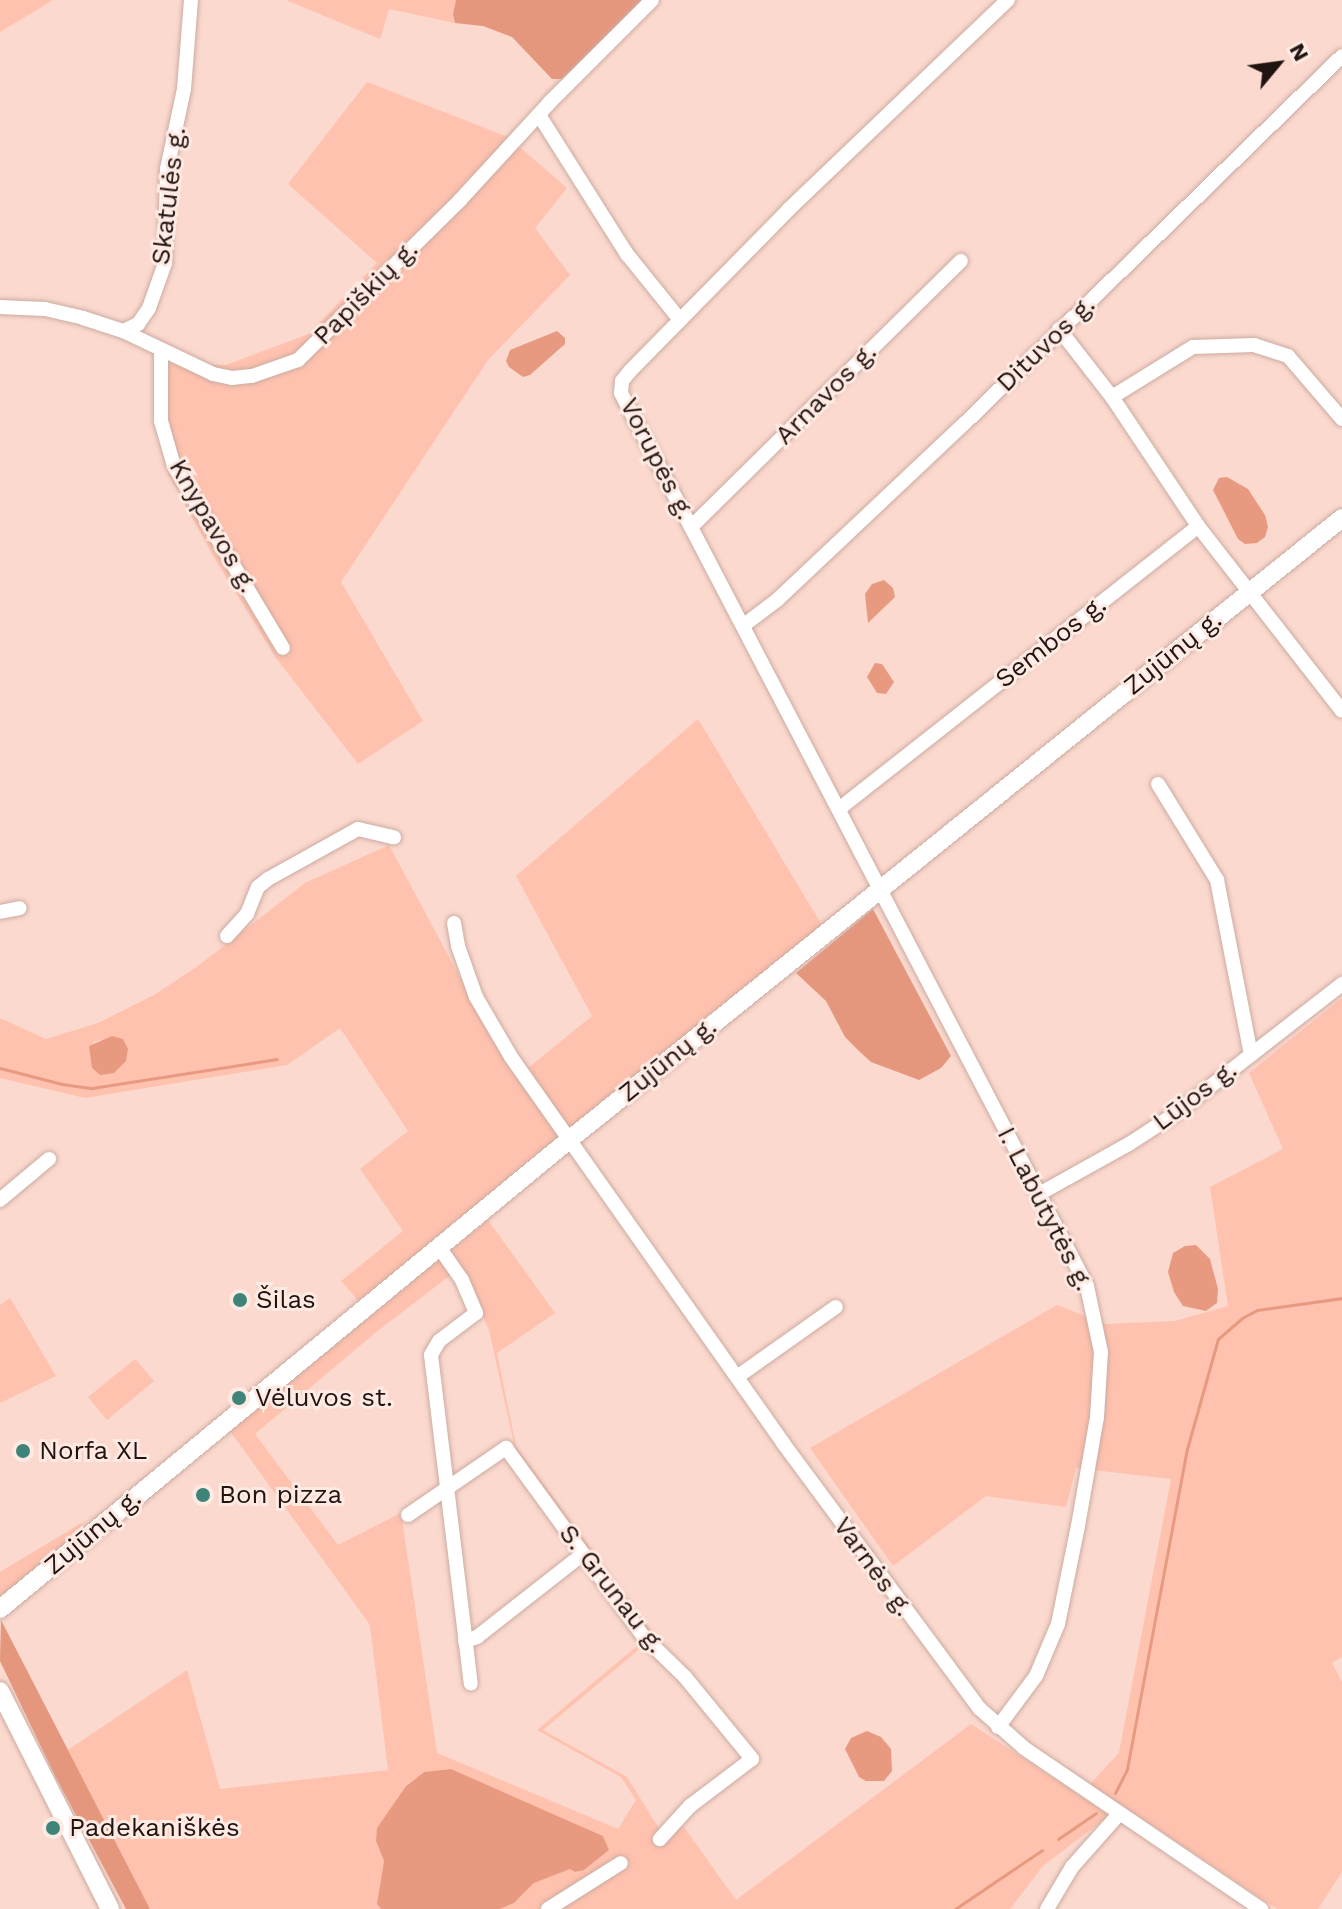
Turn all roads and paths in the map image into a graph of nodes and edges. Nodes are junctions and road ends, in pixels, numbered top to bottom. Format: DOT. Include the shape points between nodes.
graph roads {
  1 [pos="191,0"];
  2 [pos="652,0"];
  3 [pos="1008,0"];
  4 [pos="1342,56"];
  5 [pos="539,115"];
  6 [pos="961,261"];
  7 [pos="0,307"];
  8 [pos="680,320"];
  9 [pos="1059,329"];
  10 [pos="123,331"];
  11 [pos="161,350"];
  12 [pos="1112,397"];
  13 [pos="1342,419"];
  14 [pos="1342,518"];
  15 [pos="1198,526"];
  16 [pos="691,527"];
  17 [pos="1250,591"];
  18 [pos="744,625"];
  19 [pos="283,648"];
  20 [pos="1342,711"];
  21 [pos="1158,784"];
  22 [pos="839,809"];
  23 [pos="394,837"];
  24 [pos="880,890"];
  25 [pos="20,908"];
  26 [pos="0,912"];
  27 [pos="454,923"];
  28 [pos="227,936"];
  29 [pos="1342,984"];
  30 [pos="1251,1055"];
  31 [pos="569,1140"];
  32 [pos="49,1159"];
  33 [pos="1039,1194"];
  34 [pos="0,1200"];
  35 [pos="439,1247"];
  36 [pos="836,1307"];
  37 [pos="737,1377"];
  38 [pos="446,1489"];
  39 [pos="408,1515"];
  40 [pos="583,1554"];
  41 [pos="0,1609"];
  42 [pos="465,1641"];
  43 [pos="471,1684"];
  44 [pos="1,1697"];
  45 [pos="998,1727"];
  46 [pos="1119,1814"];
  47 [pos="660,1839"];
  48 [pos="621,1863"];
  49 [pos="110,1909"];
  50 [pos="548,1909"];
  51 [pos="1047,1909"];
  52 [pos="1261,1909"];
  1 -- 10 [label="street, Skatulės g." via="184,89 167,169 165,263 149,308 138,324"];
  2 -- 5 [label="street, Papiškių g."];
  3 -- 8 [label="street, Vorupės g."];
  4 -- 9 [label="street, Dituvos g."];
  5 -- 8 [label="street" via="627,254"];
  5 -- 11 [label="street, Papiškių g." via="298,360 232,378"];
  6 -- 16 [label="street, Arnavos g."];
  7 -- 10 [label="street, Papiškių g." via="45,309"];
  8 -- 16 [label="street, Vorupės g." via="622,381 621,393"];
  9 -- 12 [label="street"];
  9 -- 18 [label="street, Dituvos g." via="777,600"];
  10 -- 11 [label="street, Papiškių g."];
  11 -- 19 [label="street, Knypavos g." via="161,421 174,466"];
  12 -- 13 [label="street" via="1193,347 1254,345 1288,356"];
  12 -- 15 [label="street"];
  14 -- 17 [label="main road, Zujūnų g."];
  15 -- 17 [label="street"];
  15 -- 22 [label="street, Sembos g."];
  16 -- 18 [label="street, Vorupės g."];
  17 -- 20 [label="street"];
  17 -- 24 [label="main road, Zujūnų g."];
  18 -- 22 [label="street, Vorupės g."];
  21 -- 30 [label="street" via="1217,880"];
  22 -- 24 [label="street, Vorupės g."];
  23 -- 28 [label="street" via="358,829 268,879"];
  24 -- 31 [label="main road, Zujūnų g."];
  24 -- 33 [label="street, I. Labutytės g."];
  25 -- 26 [label="street"];
  27 -- 31 [label="street" via="476,997 495,1033"];
  29 -- 30 [label="street, Lūjos g."];
  30 -- 33 [label="street, Lūjos g." via="1141,1137"];
  31 -- 35 [label="main road, Zujūnų g."];
  31 -- 37 [label="street, Varnės g."];
  32 -- 34 [label="street"];
  33 -- 45 [label="street, I. Labutytės g." via="1087,1286 1101,1352 1099,1395 1058,1624 1036,1676"];
  35 -- 38 [label="street" via="476,1313 439,1341 431,1355"];
  35 -- 41 [label="main road, Zujūnų g."];
  36 -- 37 [label="street"];
  37 -- 45 [label="street, Varnės g." via="930,1645"];
  38 -- 39 [label="street, S. Grunau g."];
  38 -- 40 [label="street, S. Grunau g." via="506,1448"];
  38 -- 42 [label="street"];
  40 -- 42 [label="street"];
  40 -- 47 [label="street, S. Grunau g." via="644,1637 685,1677 752,1759 690,1806"];
  42 -- 43 [label="street"];
  44 -- 49 [label="main road"];
  45 -- 46 [label="street, Varnės g."];
  46 -- 51 [label="street" via="1072,1867"];
  46 -- 52 [label="street, Varnės g."];
  48 -- 50 [label="street"];
}
